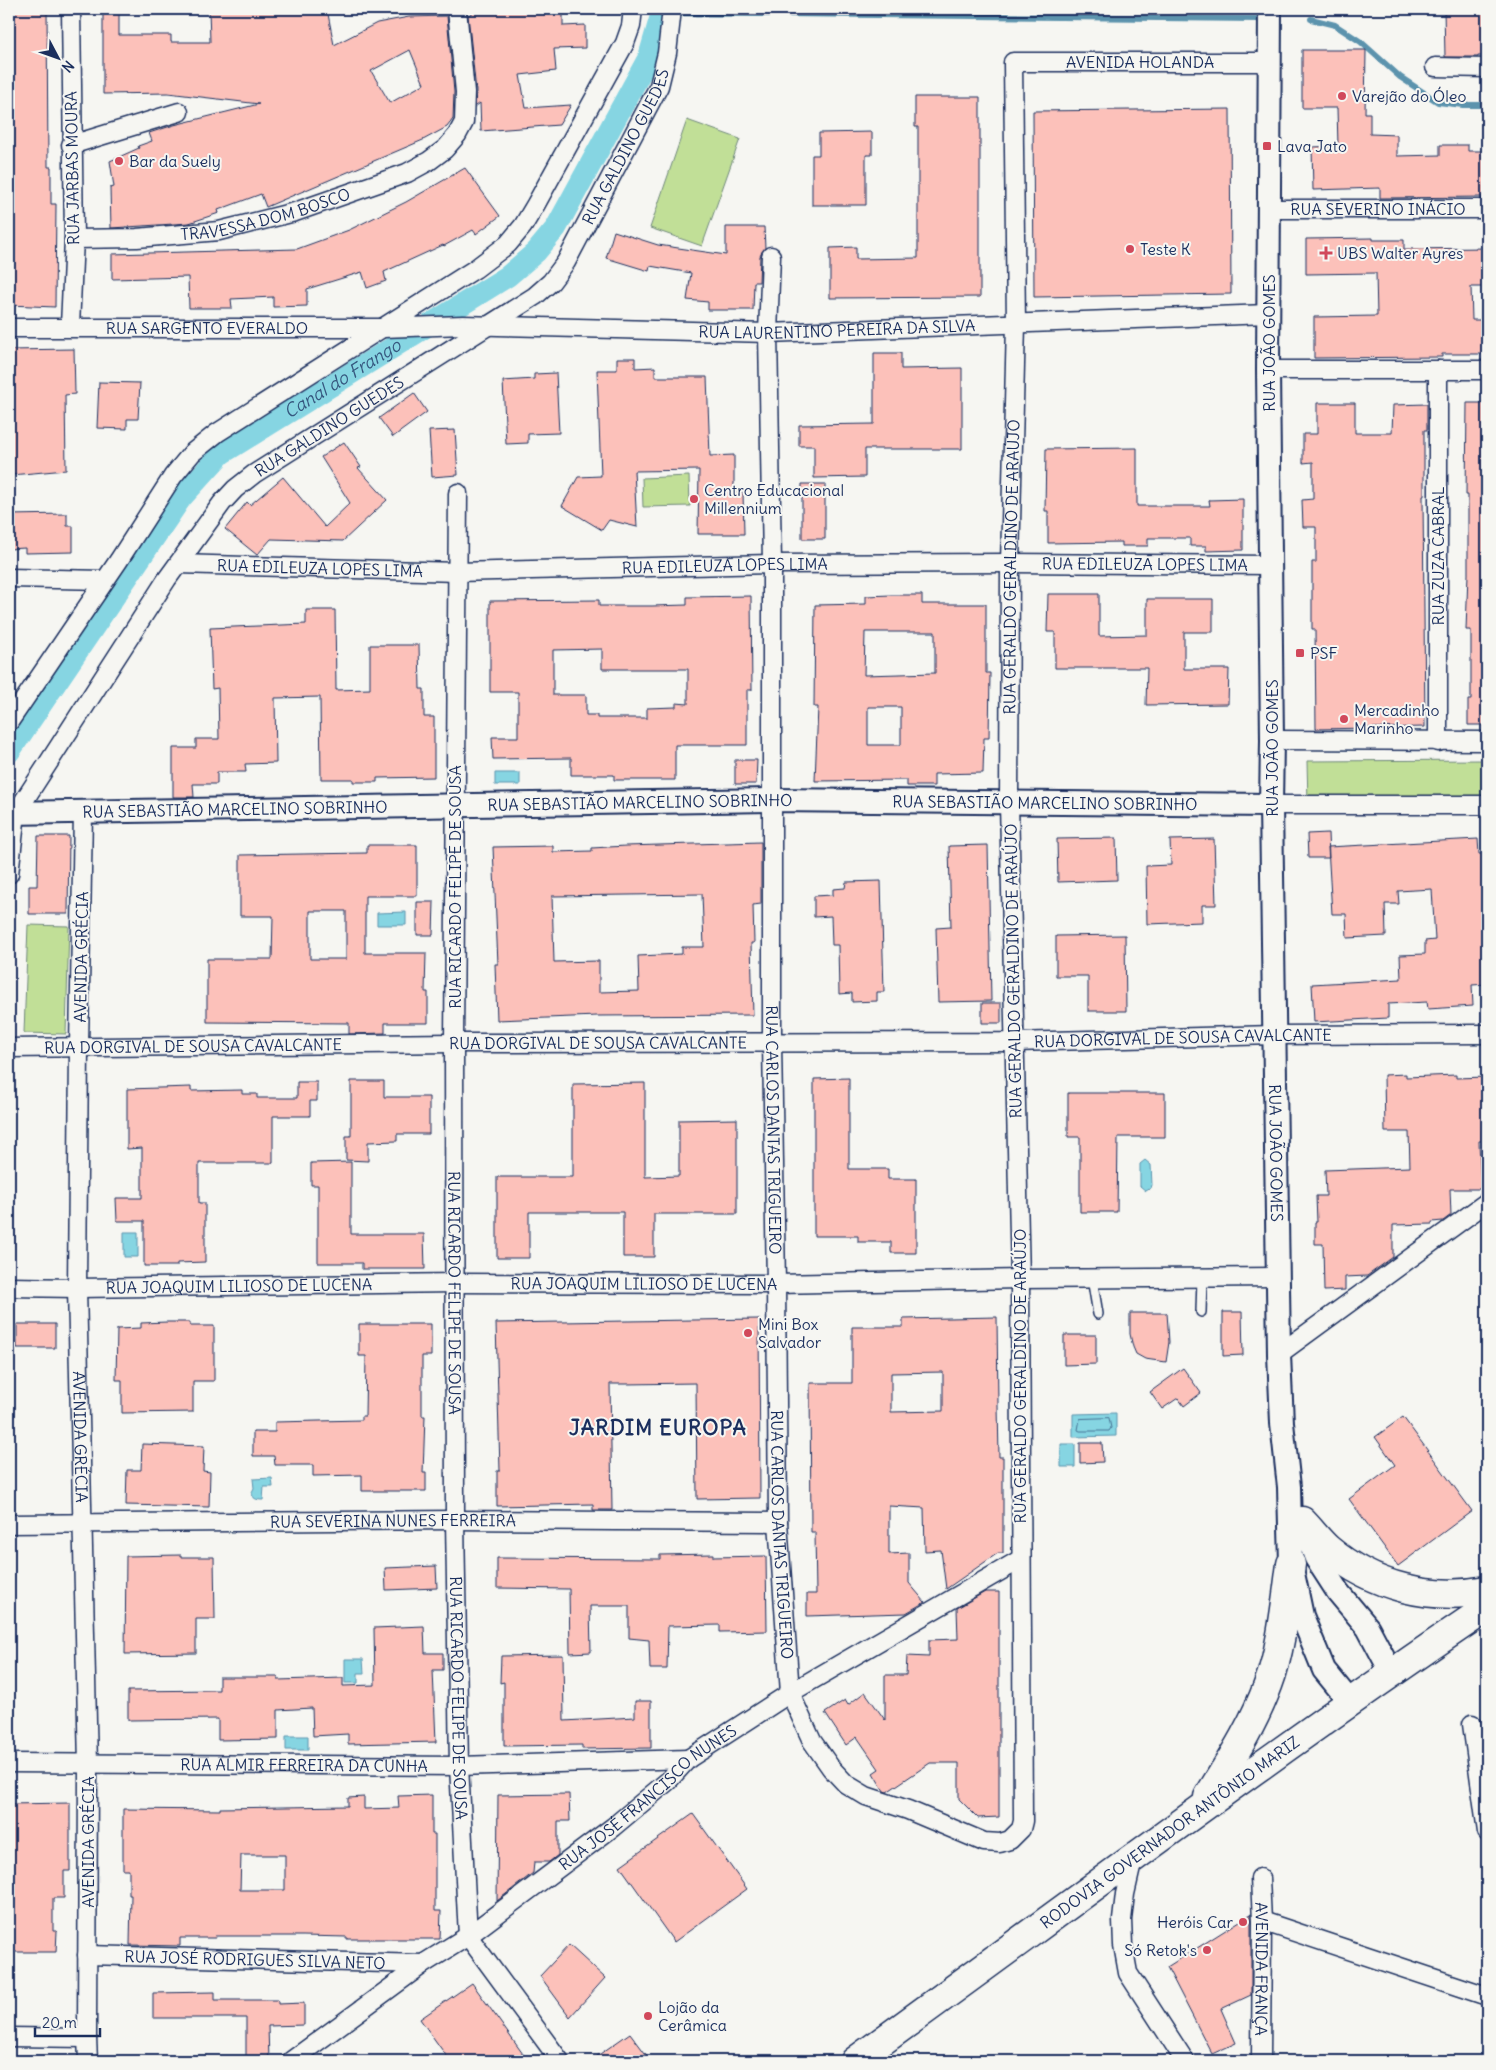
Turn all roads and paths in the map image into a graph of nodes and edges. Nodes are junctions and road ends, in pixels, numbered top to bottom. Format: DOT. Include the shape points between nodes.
graph roads {
  1 [pos="71,9"];
  2 [pos="457,9"];
  3 [pos="633,9"];
  4 [pos="672,9"];
  5 [pos="1270,9"];
  6 [pos="1013,62"];
  7 [pos="1269,62"];
  8 [pos="1435,68"];
  9 [pos="1487,68"];
  10 [pos="179,112"];
  11 [pos="71,145"];
  12 [pos="1487,209"];
  13 [pos="1269,210"];
  14 [pos="74,239"];
  15 [pos="771,256"];
  16 [pos="1268,314"];
  17 [pos="1016,324"];
  18 [pos="70,326"];
  19 [pos="405,326"];
  20 [pos="488,326"];
  21 [pos="9,328"];
  22 [pos="383,328"];
  23 [pos="768,333"];
  24 [pos="1268,370"];
  25 [pos="1438,370"];
  26 [pos="1487,370"];
  27 [pos="458,493"];
  28 [pos="1010,563"];
  29 [pos="179,564"];
  30 [pos="772,564"];
  31 [pos="1271,565"];
  32 [pos="457,572"];
  33 [pos="9,578"];
  34 [pos="104,580"];
  35 [pos="9,722"];
  36 [pos="1272,740"];
  37 [pos="1487,741"];
  38 [pos="1438,742"];
  39 [pos="773,800"];
  40 [pos="1009,803"];
  41 [pos="1487,804"];
  42 [pos="455,805"];
  43 [pos="1271,805"];
  44 [pos="84,812"];
  45 [pos="12,813"];
  46 [pos="9,874"];
  47 [pos="1487,1034"];
  48 [pos="1274,1035"];
  49 [pos="1014,1042"];
  50 [pos="454,1043"];
  51 [pos="772,1043"];
  52 [pos="79,1047"];
  53 [pos="9,1048"];
  54 [pos="1487,1202"];
  55 [pos="1202,1277"];
  56 [pos="1278,1277"];
  57 [pos="1092,1278"];
  58 [pos="1020,1279"];
  59 [pos="456,1282"];
  60 [pos="776,1284"];
  61 [pos="9,1287"];
  62 [pos="77,1288"];
  63 [pos="1201,1312"];
  64 [pos="1098,1314"];
  65 [pos="1279,1354"];
  66 [pos="1289,1487"];
  67 [pos="455,1520"];
  68 [pos="1302,1521"];
  69 [pos="83,1522"];
  70 [pos="778,1522"];
  71 [pos="9,1524"];
  72 [pos="1021,1559"];
  73 [pos="1291,1564"];
  74 [pos="1487,1590"];
  75 [pos="1487,1608"];
  76 [pos="1393,1672"];
  77 [pos="790,1693"];
  78 [pos="1351,1703"];
  79 [pos="1472,1724"];
  80 [pos="688,1758"];
  81 [pos="9,1763"];
  82 [pos="88,1765"];
  83 [pos="459,1766"];
  84 [pos="1202,1807"];
  85 [pos="1023,1820"];
  86 [pos="1487,1832"];
  87 [pos="1133,1859"];
  88 [pos="1260,1878"];
  89 [pos="1262,1921"];
  90 [pos="468,1936"];
  91 [pos="87,1955"];
  92 [pos="423,1964"];
  93 [pos="1487,1996"];
  94 [pos="9,2037"];
  95 [pos="87,2038"];
  96 [pos="88,2061"];
  97 [pos="291,2061"];
  98 [pos="560,2061"];
  99 [pos="855,2061"];
  100 [pos="1185,2061"];
  101 [pos="1261,2061"];
  1 -- 11 [label="street, RUA JARBAS MOURA"];
  2 -- 14 [label="street, TRAVESSA DOM BOSCO" via="466,107 464,122 445,149 429,161 407,173 296,212 219,231"];
  3 -- 22 [label="street" via="625,43 523,226 508,244 475,269"];
  4 -- 20 [label="street, RUA GALDINO GUEDES" via="659,86 566,262 535,296"];
  5 -- 7 [label="street, RUA JOÃO GOMES"];
  6 -- 7 [label="street, AVENIDA HOLANDA"];
  6 -- 17 [label="street, RUA GERALDO GERALDINO DE ARAÚJO"];
  7 -- 13 [label="street, RUA JOÃO GOMES"];
  8 -- 9 [label="street"];
  10 -- 11 [label="street"];
  11 -- 14 [label="street, RUA JARBAS MOURA"];
  12 -- 13 [label="street, RUA SEVERINO INÁCIO"];
  13 -- 16 [label="street, RUA JOÃO GOMES"];
  14 -- 18 [label="street, RUA JARBAS MOURA"];
  15 -- 23 [label="street, RUA CARLOS DANTAS TRIGUEIRO"];
  16 -- 17 [label="street, RUA LAURENTINO PEREIRA DA SILVA"];
  16 -- 24 [label="street, RUA JOÃO GOMES"];
  17 -- 23 [label="street, RUA LAURENTINO PEREIRA DA SILVA"];
  17 -- 28 [label="street, RUA GERALDO GERALDINO DE ARAÚJO"];
  18 -- 21 [label="street, RUA SARGENTO EVERALDO"];
  18 -- 22 [label="street, RUA SARGENTO EVERALDO"];
  19 -- 20 [label="street, RUA LAURENTINO PEREIRA DA SILVA"];
  19 -- 22 [label="street, RUA SARGENTO EVERALDO"];
  20 -- 23 [label="street, RUA LAURENTINO PEREIRA DA SILVA"];
  20 -- 29 [label="street, RUA GALDINO GUEDES" via="234,489"];
  22 -- 34 [label="street" via="217,433 192,453 173,476"];
  23 -- 30 [label="street, RUA CARLOS DANTAS TRIGUEIRO"];
  24 -- 25 [label="street"];
  24 -- 31 [label="street, RUA JOÃO GOMES"];
  25 -- 26 [label="street"];
  25 -- 38 [label="street, RUA ZUZA CABRAL"];
  27 -- 32 [label="street, RUA RICARDO FELIPE DE SOUSA"];
  28 -- 30 [label="street, RUA EDILEUZA LOPES LIMA"];
  28 -- 31 [label="street, RUA EDILEUZA LOPES LIMA"];
  28 -- 40 [label="street, RUA GERALDO GERALDINO DE ARAÚJO"];
  29 -- 32 [label="street, RUA EDILEUZA LOPES LIMA"];
  29 -- 45 [label="street, RUA GALDINO GUEDES"];
  30 -- 32 [label="street, RUA EDILEUZA LOPES LIMA"];
  30 -- 39 [label="street, RUA CARLOS DANTAS TRIGUEIRO"];
  31 -- 36 [label="street, RUA JOÃO GOMES"];
  32 -- 42 [label="street, RUA RICARDO FELIPE DE SOUSA"];
  33 -- 34 [label="street"];
  34 -- 35 [label="street"];
  36 -- 38 [label="street"];
  36 -- 43 [label="street, RUA JOÃO GOMES"];
  37 -- 38 [label="street"];
  39 -- 40 [label="street, RUA SEBASTIÃO MARCELINO SOBRINHO"];
  39 -- 42 [label="street, RUA SEBASTIÃO MARCELINO SOBRINHO"];
  39 -- 51 [label="street, RUA CARLOS DANTAS TRIGUEIRO"];
  40 -- 43 [label="street, RUA SEBASTIÃO MARCELINO SOBRINHO"];
  40 -- 49 [label="street, RUA GERALDO GERALDINO DE ARAÚJO"];
  41 -- 43 [label="street"];
  42 -- 44 [label="street, RUA SEBASTIÃO MARCELINO SOBRINHO"];
  42 -- 50 [label="street, RUA RICARDO FELIPE DE SOUSA"];
  43 -- 48 [label="street, RUA JOÃO GOMES"];
  44 -- 45 [label="street, RUA SEBASTIÃO MARCELINO SOBRINHO"];
  44 -- 52 [label="street, AVENIDA GRÉCIA"];
  45 -- 46 [label="street, RUA GALDINO GUEDES"];
  47 -- 48 [label="street, RUA DORGIVAL DE SOUSA CAVALCANTE"];
  48 -- 49 [label="street, RUA DORGIVAL DE SOUSA CAVALCANTE"];
  48 -- 56 [label="street, RUA JOÃO GOMES"];
  49 -- 51 [label="street, RUA DORGIVAL DE SOUSA CAVALCANTE"];
  49 -- 58 [label="street, RUA GERALDO GERALDINO DE ARAÚJO"];
  50 -- 51 [label="street, RUA DORGIVAL DE SOUSA CAVALCANTE"];
  50 -- 52 [label="street, RUA DORGIVAL DE SOUSA CAVALCANTE"];
  50 -- 59 [label="street, RUA RICARDO FELIPE DE SOUSA"];
  51 -- 60 [label="street, RUA CARLOS DANTAS TRIGUEIRO"];
  52 -- 53 [label="street, RUA DORGIVAL DE SOUSA CAVALCANTE"];
  52 -- 62 [label="street, AVENIDA GRÉCIA"];
  54 -- 65 [label="street"];
  55 -- 56 [label="street, RUA JOAQUIM LILIOSO DE LUCENA"];
  55 -- 57 [label="street, RUA JOAQUIM LILIOSO DE LUCENA"];
  55 -- 63 [label="lane"];
  56 -- 65 [label="street, RUA JOÃO GOMES"];
  57 -- 58 [label="street, RUA JOAQUIM LILIOSO DE LUCENA"];
  57 -- 64 [label="lane"];
  58 -- 60 [label="street, RUA JOAQUIM LILIOSO DE LUCENA"];
  58 -- 72 [label="street, RUA GERALDO GERALDINO DE ARAÚJO"];
  59 -- 60 [label="street, RUA JOAQUIM LILIOSO DE LUCENA"];
  59 -- 62 [label="street, RUA JOAQUIM LILIOSO DE LUCENA"];
  59 -- 67 [label="street, RUA RICARDO FELIPE DE SOUSA"];
  60 -- 70 [label="street, RUA CARLOS DANTAS TRIGUEIRO"];
  61 -- 62 [label="street, RUA JOAQUIM LILIOSO DE LUCENA"];
  62 -- 69 [label="street, AVENIDA GRÉCIA"];
  65 -- 66 [label="street, RUA JOÃO GOMES"];
  66 -- 68 [label="street"];
  66 -- 73 [label="street"];
  67 -- 69 [label="street, RUA SEVERINA NUNES FERREIRA"];
  67 -- 70 [label="street, RUA SEVERINA NUNES FERREIRA"];
  67 -- 83 [label="street, RUA RICARDO FELIPE DE SOUSA"];
  68 -- 74 [label="highway" via="1346,1563 1390,1584 1445,1595"];
  68 -- 76 [label="street" via="1316,1558 1338,1592 1368,1628"];
  69 -- 71 [label="street, RUA SEVERINA NUNES FERREIRA"];
  69 -- 82 [label="street, AVENIDA GRÉCIA"];
  70 -- 77 [label="street, RUA CARLOS DANTAS TRIGUEIRO"];
  72 -- 77 [label="street, RUA JOSÉ FRANCISCO NUNES"];
  72 -- 85 [label="street, RUA GERALDO GERALDINO DE ARAÚJO"];
  73 -- 78 [label="street" via="1302,1616 1314,1650 1324,1670"];
  73 -- 84 [label="highway" via="1269,1684 1251,1726"];
  75 -- 76 [label="highway, RODOVIA GOVERNADOR ANTÔNIO MARIZ"];
  76 -- 78 [label="highway, RODOVIA GOVERNADOR ANTÔNIO MARIZ"];
  77 -- 80 [label="street, RUA JOSÉ FRANCISCO NUNES"];
  77 -- 85 [label="street, RUA CARLOS DANTAS TRIGUEIRO" via="812,1741 831,1768 846,1784 866,1796 984,1842 1010,1840"];
  78 -- 84 [label="highway, RODOVIA GOVERNADOR ANTÔNIO MARIZ"];
  79 -- 86 [label="street"];
  80 -- 83 [label="street, RUA ALMIR FERREIRA DA CUNHA"];
  80 -- 90 [label="street, RUA JOSÉ FRANCISCO NUNES" via="668,1780 613,1827"];
  81 -- 82 [label="street, RUA ALMIR FERREIRA DA CUNHA"];
  82 -- 83 [label="street, RUA ALMIR FERREIRA DA CUNHA"];
  82 -- 91 [label="street, AVENIDA GRÉCIA"];
  83 -- 90 [label="street, RUA RICARDO FELIPE DE SOUSA"];
  84 -- 87 [label="highway, RODOVIA GOVERNADOR ANTÔNIO MARIZ"];
  87 -- 99 [label="highway, RODOVIA GOVERNADOR ANTÔNIO MARIZ"];
  87 -- 100 [label="street" via="1122,1920 1128,1973"];
  88 -- 89 [label="street, AVENIDA FRANÇA"];
  89 -- 93 [label="street"];
  89 -- 101 [label="street, AVENIDA FRANÇA"];
  90 -- 92 [label="street, RUA JOSÉ FRANCISCO NUNES"];
  90 -- 98 [label="street"];
  91 -- 92 [label="street, RUA JOSÉ RODRIGUES SILVA NETO"];
  91 -- 95 [label="street, AVENIDA GRÉCIA"];
  92 -- 97 [label="street, RUA JOSÉ FRANCISCO NUNES"];
  94 -- 95 [label="street"];
  95 -- 96 [label="street, AVENIDA GRÉCIA"];
}
